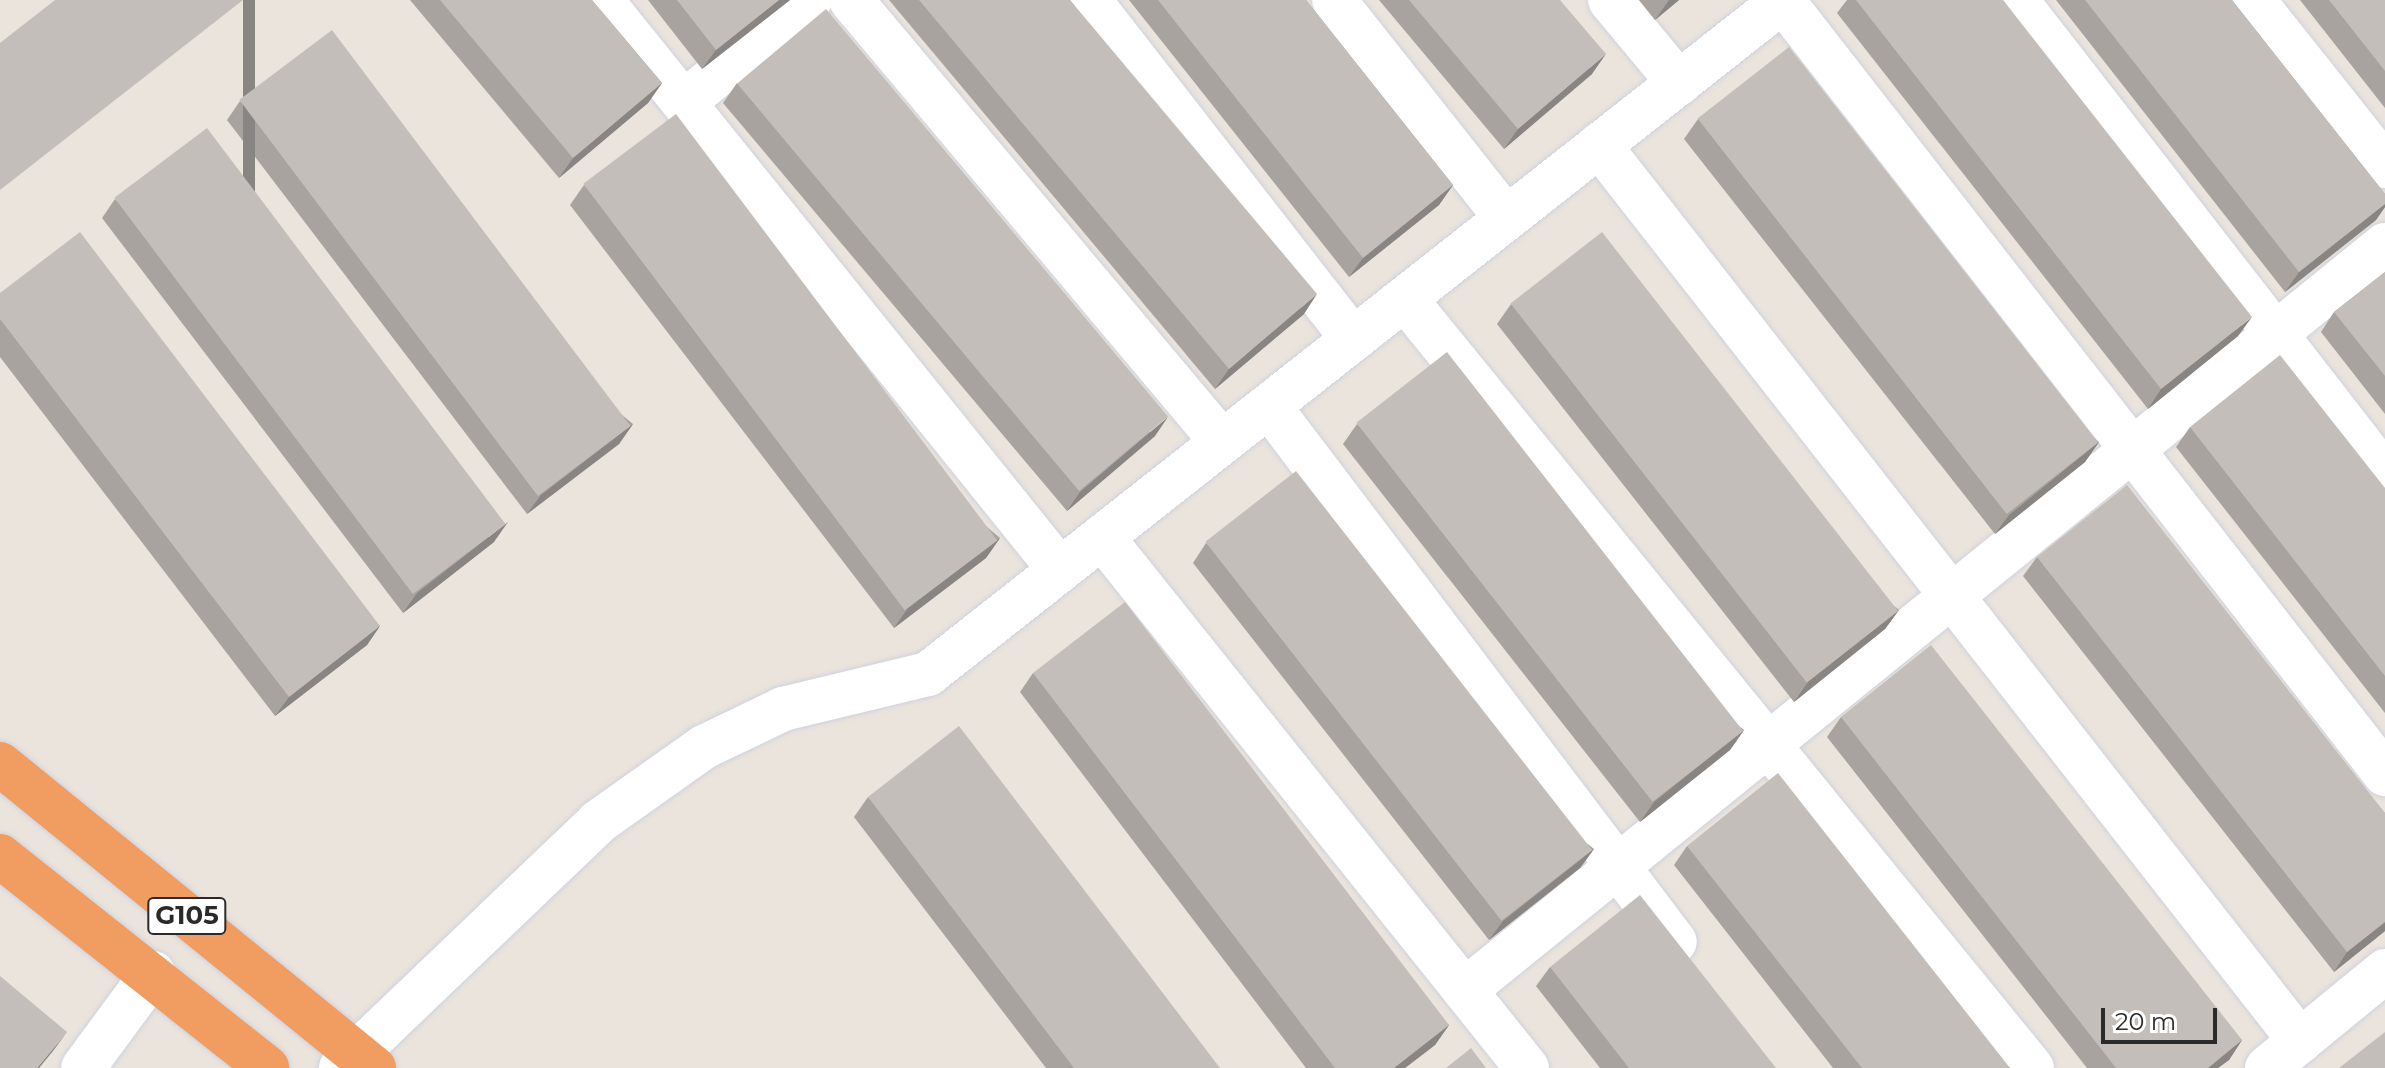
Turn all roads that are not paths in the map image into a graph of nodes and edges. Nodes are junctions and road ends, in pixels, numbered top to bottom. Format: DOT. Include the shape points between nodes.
graph roads {
  1 [pos="601,0"];
  2 [pos="810,0"];
  3 [pos="851,0"];
  4 [pos="1089,0"];
  5 [pos="1334,0"];
  6 [pos="1610,0"];
  7 [pos="1783,0"];
  8 [pos="2016,0"];
  9 [pos="2253,0"];
  10 [pos="1679,83"];
  11 [pos="684,102"];
  12 [pos="1599,145"];
  13 [pos="2385,166"];
  14 [pos="1506,218"];
  15 [pos="2385,245"];
  16 [pos="1405,299"];
  17 [pos="2275,334"];
  18 [pos="1353,339"];
  19 [pos="1269,406"];
  20 [pos="1222,442"];
  21 [pos="2132,450"];
  22 [pos="2385,475"];
  23 [pos="1102,537"];
  24 [pos="1060,570"];
  25 [pos="1951,596"];
  26 [pos="1768,744"];
  27 [pos="0,764"];
  28 [pos="2385,774"];
  29 [pos="0,856"];
  30 [pos="1618,866"];
  31 [pos="153,973"];
  32 [pos="1704,980"];
  33 [pos="2381,982"];
  34 [pos="1465,990"];
  35 [pos="2284,1055"];
  36 [pos="358,1063"];
  37 [pos="83,1068"];
  38 [pos="267,1068"];
  39 [pos="1527,1068"];
  40 [pos="2032,1068"];
  1 -- 11 [label="street"];
  2 -- 11 [label="street"];
  3 -- 20 [label="street"];
  4 -- 18 [label="street"];
  5 -- 14 [label="street"];
  6 -- 10 [label="street"];
  7 -- 10 [label="street"];
  7 -- 21 [label="street"];
  8 -- 17 [label="street"];
  9 -- 13 [label="street"];
  10 -- 12 [label="street"];
  11 -- 24 [label="street"];
  12 -- 14 [label="street"];
  12 -- 25 [label="street"];
  14 -- 16 [label="street"];
  15 -- 17 [label="street"];
  16 -- 18 [label="street"];
  16 -- 26 [label="street"];
  17 -- 21 [label="street"];
  17 -- 22 [label="street"];
  18 -- 19 [label="street"];
  19 -- 20 [label="street"];
  19 -- 30 [label="street"];
  20 -- 23 [label="street"];
  21 -- 25 [label="street"];
  21 -- 28 [label="street"];
  23 -- 24 [label="street"];
  23 -- 34 [label="street"];
  24 -- 36 [label="street" via="928,674 783,709 704,747 598,822"];
  25 -- 26 [label="street"];
  25 -- 35 [label="street"];
  26 -- 30 [label="street"];
  26 -- 40 [label="street"];
  27 -- 36 [label="highway, G105"];
  29 -- 31 [label="highway, G105"];
  30 -- 32 [label="street"];
  30 -- 34 [label="street"];
  31 -- 37 [label="street"];
  31 -- 38 [label="highway, G105"];
  33 -- 35 [label="street"];
  34 -- 39 [label="street"];
}
